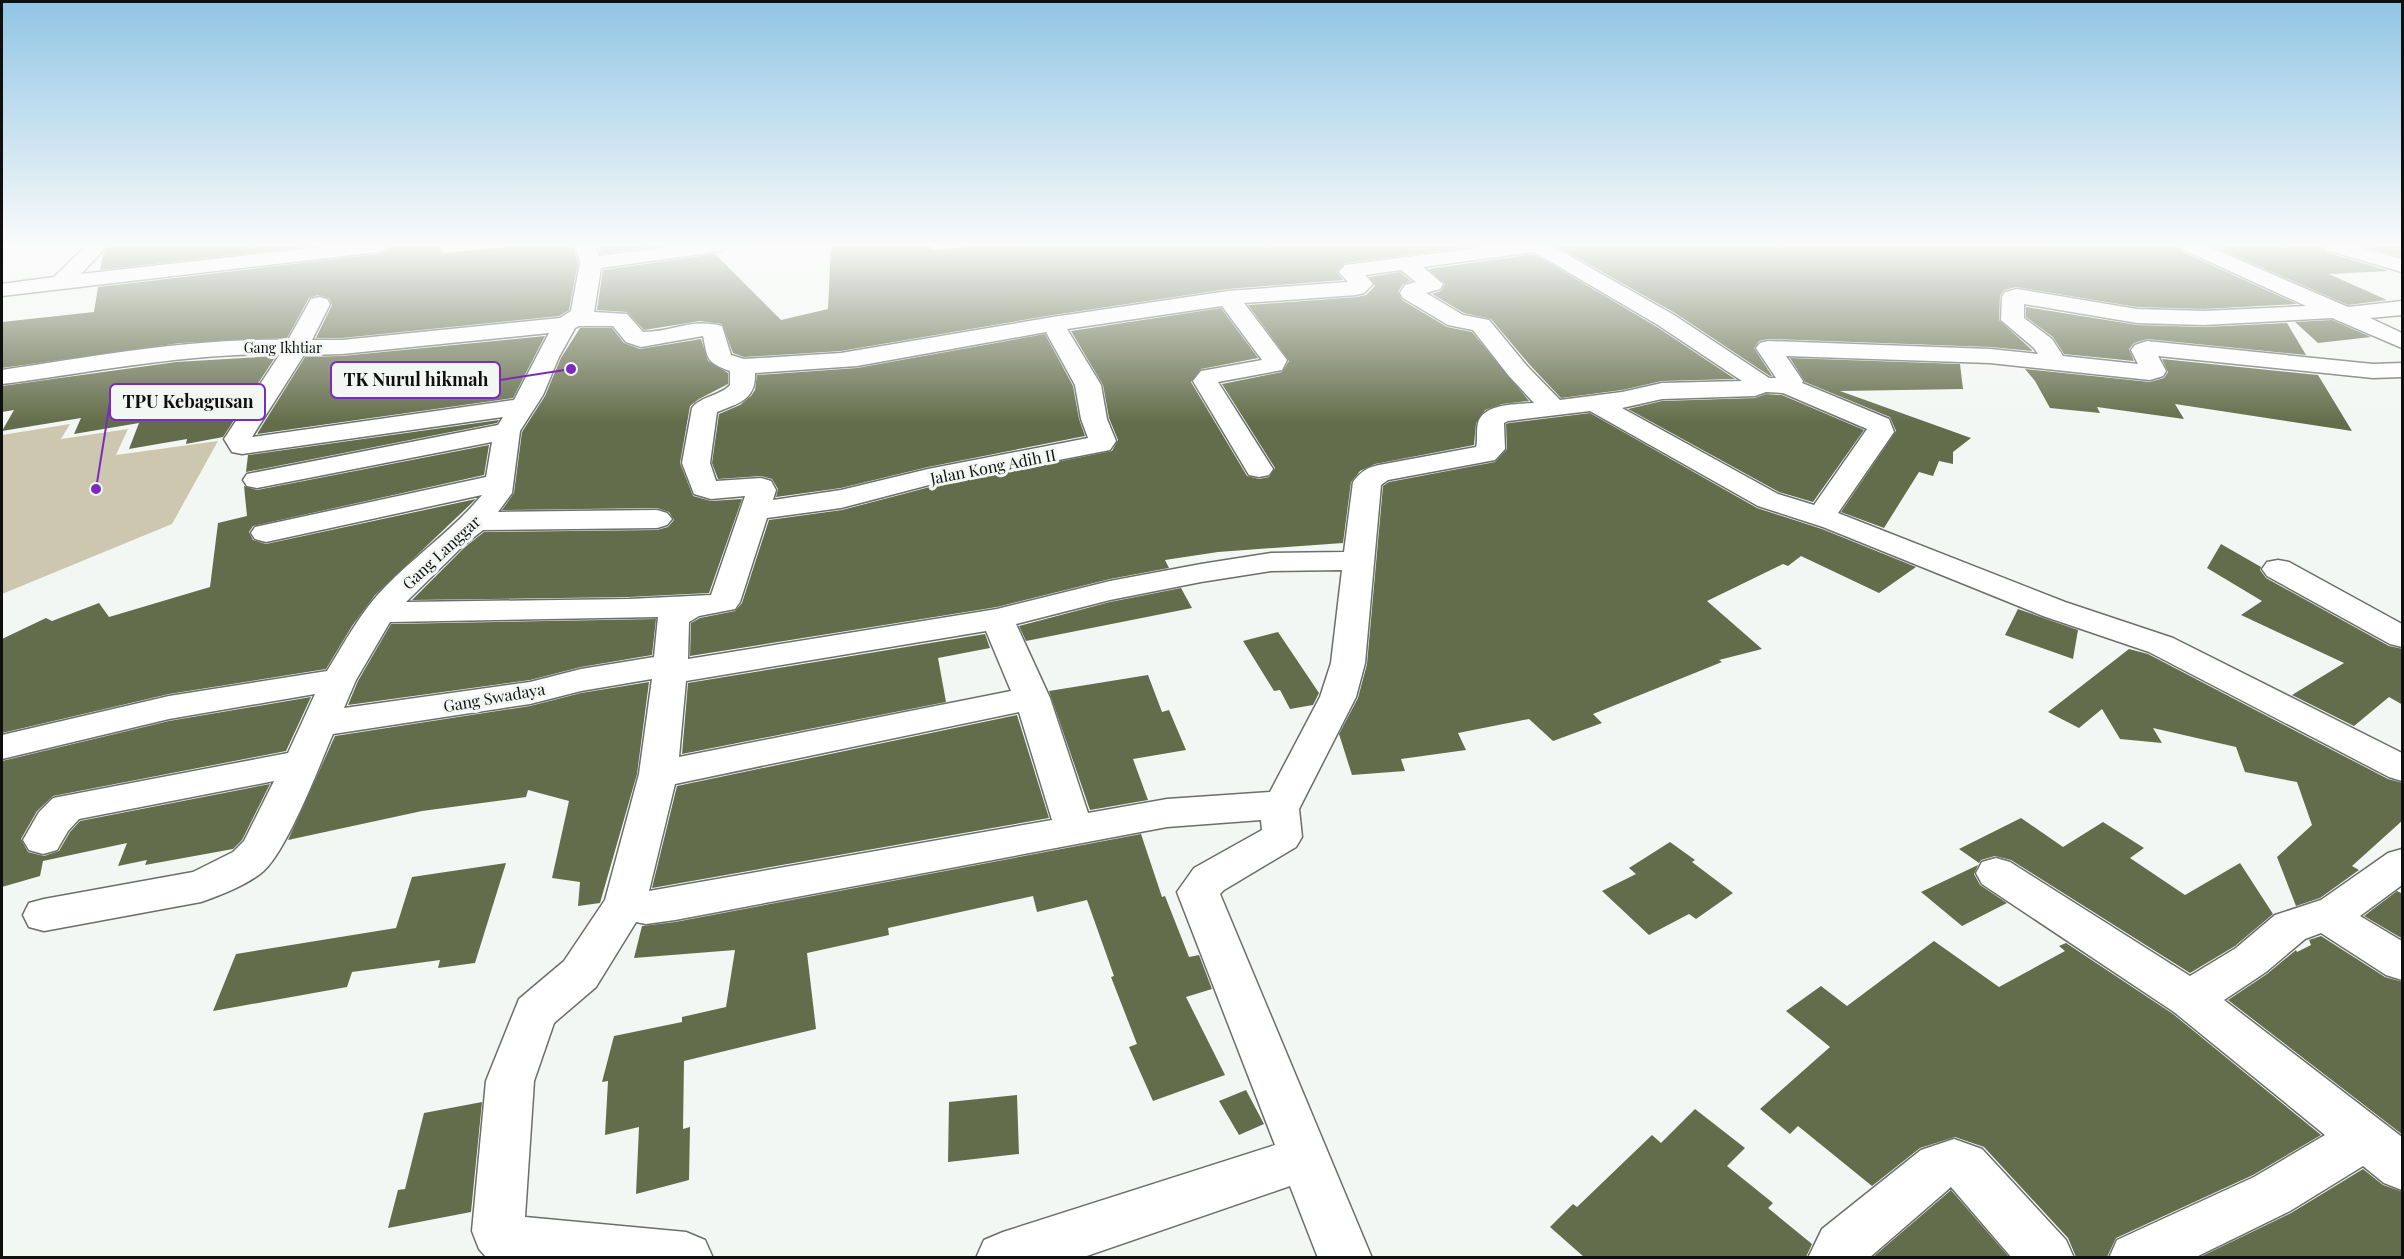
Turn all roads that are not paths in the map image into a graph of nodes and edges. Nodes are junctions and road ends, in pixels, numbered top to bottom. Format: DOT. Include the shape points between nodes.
graph roads {
  1 [pos="319,304"];
  2 [pos="585,305"];
  3 [pos="1182,305"];
  4 [pos="1232,305"];
  5 [pos="1431,305"];
  6 [pos="1638,305"];
  7 [pos="2013,305"];
  8 [pos="2070,305"];
  9 [pos="2325,305"];
  10 [pos="2403,308"];
  11 [pos="2342,312"];
  12 [pos="572,322"];
  13 [pos="1053,324"];
  14 [pos="2403,341"];
  15 [pos="296,348"];
  16 [pos="2055,363"];
  17 [pos="742,367"];
  18 [pos="2403,370"];
  19 [pos="2,377"];
  20 [pos="1774,386"];
  21 [pos="1594,403"];
  22 [pos="522,407"];
  23 [pos="1553,407"];
  24 [pos="507,431"];
  25 [pos="1259,469"];
  26 [pos="256,480"];
  27 [pos="501,482"];
  28 [pos="755,511"];
  29 [pos="1821,517"];
  30 [pos="657,519"];
  31 [pos="476,521"];
  32 [pos="266,533"];
  33 [pos="1358,561"];
  34 [pos="2278,569"];
  35 [pos="705,606"];
  36 [pos="379,613"];
  37 [pos="997,619"];
  38 [pos="2403,637"];
  39 [pos="670,669"];
  40 [pos="339,680"];
  41 [pos="1032,698"];
  42 [pos="318,724"];
  43 [pos="2,747"];
  44 [pos="302,763"];
  45 [pos="2403,768"];
  46 [pos="658,774"];
  47 [pos="1282,817"];
  48 [pos="1074,829"];
  49 [pos="43,840"];
  50 [pos="2403,864"];
  51 [pos="1996,873"];
  52 [pos="625,904"];
  53 [pos="44,915"];
  54 [pos="2325,915"];
  55 [pos="2403,963"];
  56 [pos="2190,999"];
  57 [pos="2384,1152"];
  58 [pos="1305,1158"];
  59 [pos="686,1257"];
  60 [pos="1003,1257"];
  61 [pos="1345,1257"];
  62 [pos="1835,1257"];
  63 [pos="2047,1257"];
  64 [pos="2136,1257"];
  1 -- 15 [label="street"];
  2 -- 12 [label="street, Gang Langgar" via="582,314"];
  3 -- 13 [label="street"];
  4 -- 25 [label="street" via="1275,360 1273,365 1263,368 1210,376 1205,381"];
  5 -- 23 [label="street" via="1456,320 1481,325"];
  6 -- 20 [label="street" via="1759,381"];
  7 -- 16 [label="street" via="2012,320 2044,344"];
  8 -- 11 [label="street" via="2137,316 2204,318"];
  9 -- 11 [label="street"];
  10 -- 11 [label="street"];
  11 -- 14 [label="street"];
  12 -- 15 [label="street, Gang Ikhtiar"];
  12 -- 17 [label="street, Gang Ikhtiar" via="619,318 633,336 645,340 708,329 714,331 720,359"];
  12 -- 22 [label="street, Gang Langgar" via="546,357"];
  13 -- 17 [label="street" via="849,361"];
  13 -- 28 [label="street, Jalan Kong Adih II" via="1088,385 1094,419 1103,441 1100,444 928,477 841,500"];
  15 -- 19 [label="street, Gang Ikhtiar" via="223,348"];
  15 -- 22 [label="street" via="237,439 242,446"];
  16 -- 18 [label="street" via="2150,373 2154,371 2143,350 2147,348 2373,371"];
  16 -- 20 [label="street" via="1990,356 1768,348 1791,381"];
  17 -- 28 [label="street" via="741,391 705,408 696,462 704,488 761,487"];
  20 -- 21 [label="street" via="1662,391"];
  20 -- 29 [label="street" via="1880,425 1881,432"];
  21 -- 23 [label="street"];
  21 -- 29 [label="street" via="1768,500"];
  22 -- 24 [label="street, Gang Langgar"];
  23 -- 33 [label="street" via="1494,417 1491,450 1478,458 1438,461 1370,478 1366,482"];
  24 -- 26 [label="street"];
  24 -- 27 [label="street, Gang Langgar"];
  27 -- 31 [label="street, Gang Langgar" via="491,504"];
  27 -- 32 [label="street"];
  28 -- 35 [label="street" via="724,602"];
  29 -- 45 [label="street" via="2054,609 2161,645"];
  30 -- 31 [label="street"];
  31 -- 36 [label="street, Gang Langgar"];
  33 -- 37 [label="street, Gang Swadaya" via="1271,562 1110,591"];
  33 -- 47 [label="street" via="1348,663 1338,697"];
  34 -- 38 [label="street"];
  35 -- 36 [label="street" via="689,603 629,609"];
  35 -- 39 [label="street" via="682,611 673,618"];
  36 -- 40 [label="street, Gang Langgar"];
  37 -- 39 [label="street, Gang Swadaya"];
  37 -- 41 [label="street"];
  39 -- 42 [label="street, Gang Swadaya"];
  39 -- 46 [label="street"];
  40 -- 42 [label="street, Gang Langgar"];
  40 -- 43 [label="street" via="153,711"];
  41 -- 46 [label="street"];
  41 -- 48 [label="street"];
  42 -- 44 [label="street, Gang Langgar"];
  44 -- 49 [label="street" via="67,808"];
  44 -- 53 [label="street, Gang Langgar" via="266,840 247,863 201,886"];
  46 -- 52 [label="street"];
  47 -- 48 [label="street" via="1167,813"];
  47 -- 58 [label="street" via="1198,892"];
  48 -- 52 [label="street" via="675,904 645,908"];
  50 -- 54 [label="street"];
  51 -- 56 [label="street"];
  52 -- 59 [label="street" via="580,974 535,1012 510,1081 498,1231 507,1241"];
  54 -- 55 [label="street"];
  54 -- 56 [label="street" via="2290,927 2251,960"];
  56 -- 57 [label="street"];
  57 -- 64 [label="street" via="2272,1194"];
  58 -- 60 [label="street"];
  58 -- 61 [label="street"];
  62 -- 63 [label="street" via="1841,1247 1939,1166 1954,1162 1964,1165"];
}
